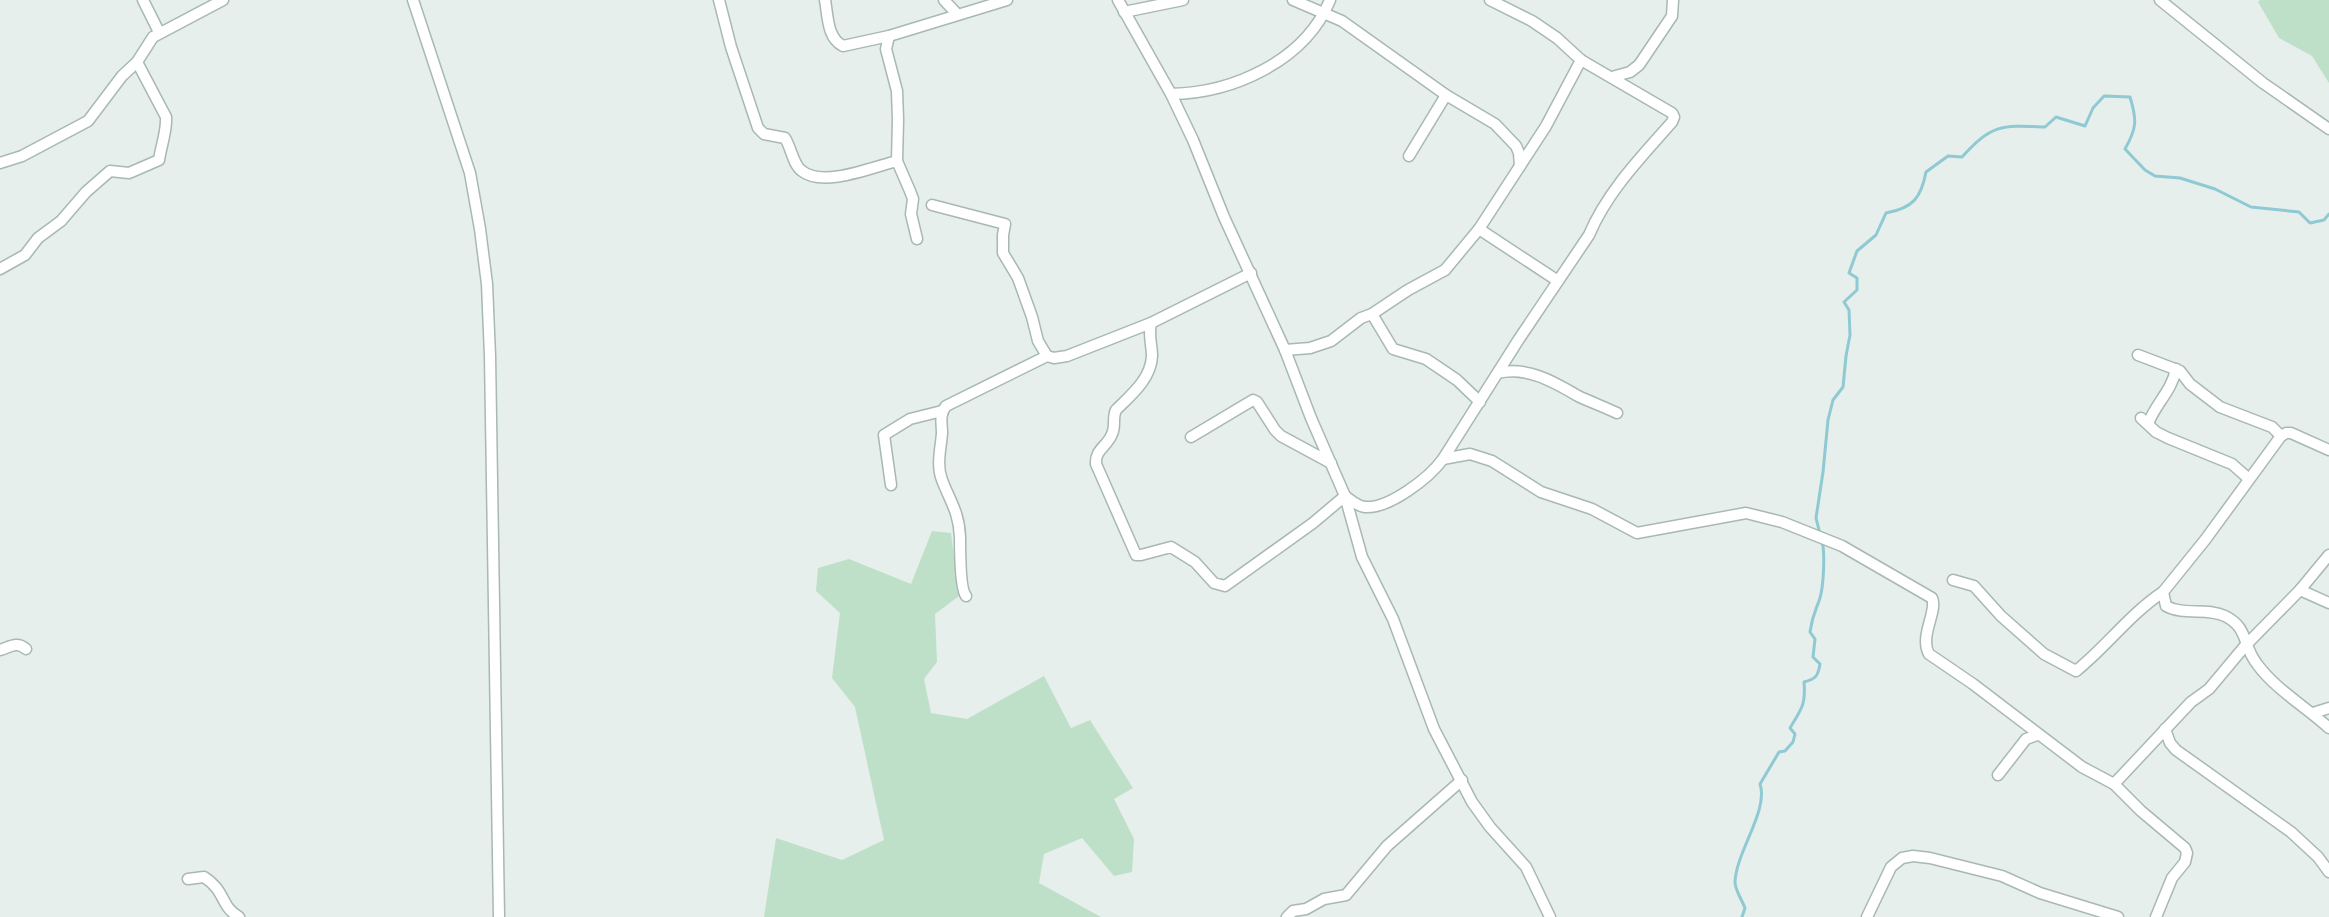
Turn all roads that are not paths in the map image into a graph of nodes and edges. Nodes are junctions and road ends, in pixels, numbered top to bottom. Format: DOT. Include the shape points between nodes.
graph roads {
  1 [pos="143,0"];
  2 [pos="223,0"];
  3 [pos="412,0"];
  4 [pos="719,0"];
  5 [pos="825,0"];
  6 [pos="944,0"];
  7 [pos="1007,0"];
  8 [pos="1118,0"];
  9 [pos="1183,0"];
  10 [pos="1293,0"];
  11 [pos="1330,0"];
  12 [pos="1490,0"];
  13 [pos="1673,0"];
  14 [pos="2160,0"];
  15 [pos="1124,12"];
  16 [pos="957,14"];
  17 [pos="1324,14"];
  18 [pos="159,32"];
  19 [pos="889,36"];
  20 [pos="1581,60"];
  21 [pos="137,62"];
  22 [pos="1612,77"];
  23 [pos="1171,94"];
  24 [pos="1446,95"];
  25 [pos="2329,129"];
  26 [pos="1409,156"];
  27 [pos="897,161"];
  28 [pos="0,163"];
  29 [pos="1520,166"];
  30 [pos="932,204"];
  31 [pos="1479,229"];
  32 [pos="917,239"];
  33 [pos="0,268"];
  34 [pos="1251,273"];
  35 [pos="1558,281"];
  36 [pos="1372,314"];
  37 [pos="1151,323"];
  38 [pos="1285,350"];
  39 [pos="1047,356"];
  40 [pos="2138,356"];
  41 [pos="2176,369"];
  42 [pos="1498,373"];
  43 [pos="1480,402"];
  44 [pos="942,411"];
  45 [pos="1617,413"];
  46 [pos="2281,436"];
  47 [pos="1191,437"];
  48 [pos="2329,450"];
  49 [pos="1443,459"];
  50 [pos="1331,463"];
  51 [pos="2249,478"];
  52 [pos="891,485"];
  53 [pos="1345,496"];
  54 [pos="2329,555"];
  55 [pos="1953,580"];
  56 [pos="2300,590"];
  57 [pos="2163,592"];
  58 [pos="966,596"];
  59 [pos="2329,603"];
  60 [pos="2246,646"];
  61 [pos="26,649"];
  62 [pos="0,650"];
  63 [pos="2329,708"];
  64 [pos="2313,713"];
  65 [pos="2329,728"];
  66 [pos="2165,729"];
  67 [pos="2037,735"];
  68 [pos="1998,775"];
  69 [pos="1462,780"];
  70 [pos="2114,784"];
  71 [pos="2329,872"];
  72 [pos="188,879"];
  73 [pos="239,917"];
  74 [pos="499,917"];
  75 [pos="1287,917"];
  76 [pos="1550,917"];
  77 [pos="1867,917"];
  78 [pos="2118,917"];
  79 [pos="2156,917"];
  1 -- 18 [label="street"];
  2 -- 18 [label="street"];
  3 -- 74 [label="street" via="470,173 487,284"];
  4 -- 27 [label="street" via="758,128 764,134 785,138 800,170 824,178"];
  5 -- 19 [label="street" via="836,43 854,45"];
  6 -- 16 [label="street"];
  7 -- 16 [label="street"];
  8 -- 15 [label="street"];
  9 -- 15 [label="street"];
  10 -- 17 [label="street"];
  11 -- 17 [label="street"];
  12 -- 20 [label="street" via="1532,21"];
  13 -- 22 [label="street" via="1672,16 1639,65"];
  14 -- 25 [label="street"];
  15 -- 23 [label="street"];
  16 -- 19 [label="street"];
  17 -- 23 [label="street" via="1287,55 1262,70 1214,90"];
  17 -- 24 [label="street" via="1342,21"];
  18 -- 21 [label="street"];
  19 -- 27 [label="street" via="886,49 897,91"];
  20 -- 22 [label="street"];
  20 -- 29 [label="street"];
  21 -- 28 [label="street" via="88,121 22,156"];
  21 -- 33 [label="street" via="166,117 159,160 129,173 110,171 25,255"];
  22 -- 35 [label="street" via="1674,117 1624,177"];
  23 -- 34 [label="street"];
  24 -- 26 [label="street"];
  24 -- 29 [label="street" via="1509,136 1519,153"];
  27 -- 32 [label="street" via="913,199 911,214"];
  29 -- 31 [label="street"];
  30 -- 39 [label="street" via="1005,224 1003,254 1018,278 1038,341"];
  31 -- 35 [label="street"];
  31 -- 36 [label="street" via="1445,270"];
  34 -- 37 [label="street"];
  34 -- 38 [label="street"];
  35 -- 42 [label="street"];
  36 -- 38 [label="street" via="1322,346"];
  36 -- 43 [label="street" via="1393,350 1426,360 1457,380"];
  37 -- 39 [label="street" via="1067,356"];
  37 -- 53 [label="street" via="1152,357 1147,375 1116,410 1113,433 1095,457 1136,555 1171,547 1196,561 1214,583 1225,586"];
  38 -- 50 [label="street"];
  39 -- 44 [label="street" via="952,402"];
  40 -- 41 [label="street"];
  41 -- 46 [label="street" via="2220,407 2272,428"];
  41 -- 51 [label="street" via="2170,388 2144,421 2168,438 2232,464"];
  42 -- 43 [label="street"];
  42 -- 45 [label="street" via="1517,371 1550,380"];
  43 -- 49 [label="street"];
  44 -- 52 [label="street" via="910,420 884,435"];
  44 -- 58 [label="street" via="941,476 957,515 961,586"];
  46 -- 48 [label="street" via="2291,433"];
  46 -- 51 [label="street"];
  47 -- 50 [label="street" via="1254,400 1281,436"];
  49 -- 53 [label="street" via="1416,486 1374,507 1357,505"];
  49 -- 67 [label="street" via="1470,454 1492,461 1541,492 1592,509 1637,533 1746,513 1782,522 1842,546 1932,598 1926,649 1929,654"];
  50 -- 53 [label="street"];
  51 -- 57 [label="street"];
  53 -- 69 [label="street" via="1362,557 1393,619 1434,729"];
  54 -- 56 [label="street"];
  55 -- 57 [label="street" via="1974,586 2044,654 2076,671 2145,604"];
  56 -- 59 [label="street"];
  56 -- 60 [label="street"];
  57 -- 60 [label="street" via="2166,606 2174,610 2226,617 2241,628"];
  60 -- 64 [label="street" via="2267,675"];
  60 -- 66 [label="street" via="2209,689"];
  61 -- 62 [label="street" via="15,644"];
  63 -- 64 [label="street"];
  64 -- 65 [label="street"];
  66 -- 70 [label="street"];
  66 -- 71 [label="street" via="2176,750 2291,832"];
  67 -- 68 [label="street" via="2026,739"];
  67 -- 70 [label="street"];
  69 -- 75 [label="street" via="1387,846 1346,895 1324,899"];
  69 -- 76 [label="street" via="1480,814 1526,867"];
  70 -- 79 [label="street" via="2187,853"];
  72 -- 73 [label="street" via="204,877 215,884 229,911"];
  77 -- 78 [label="street" via="1891,867 1902,858 1913,856 1995,874 2040,893"];
}
